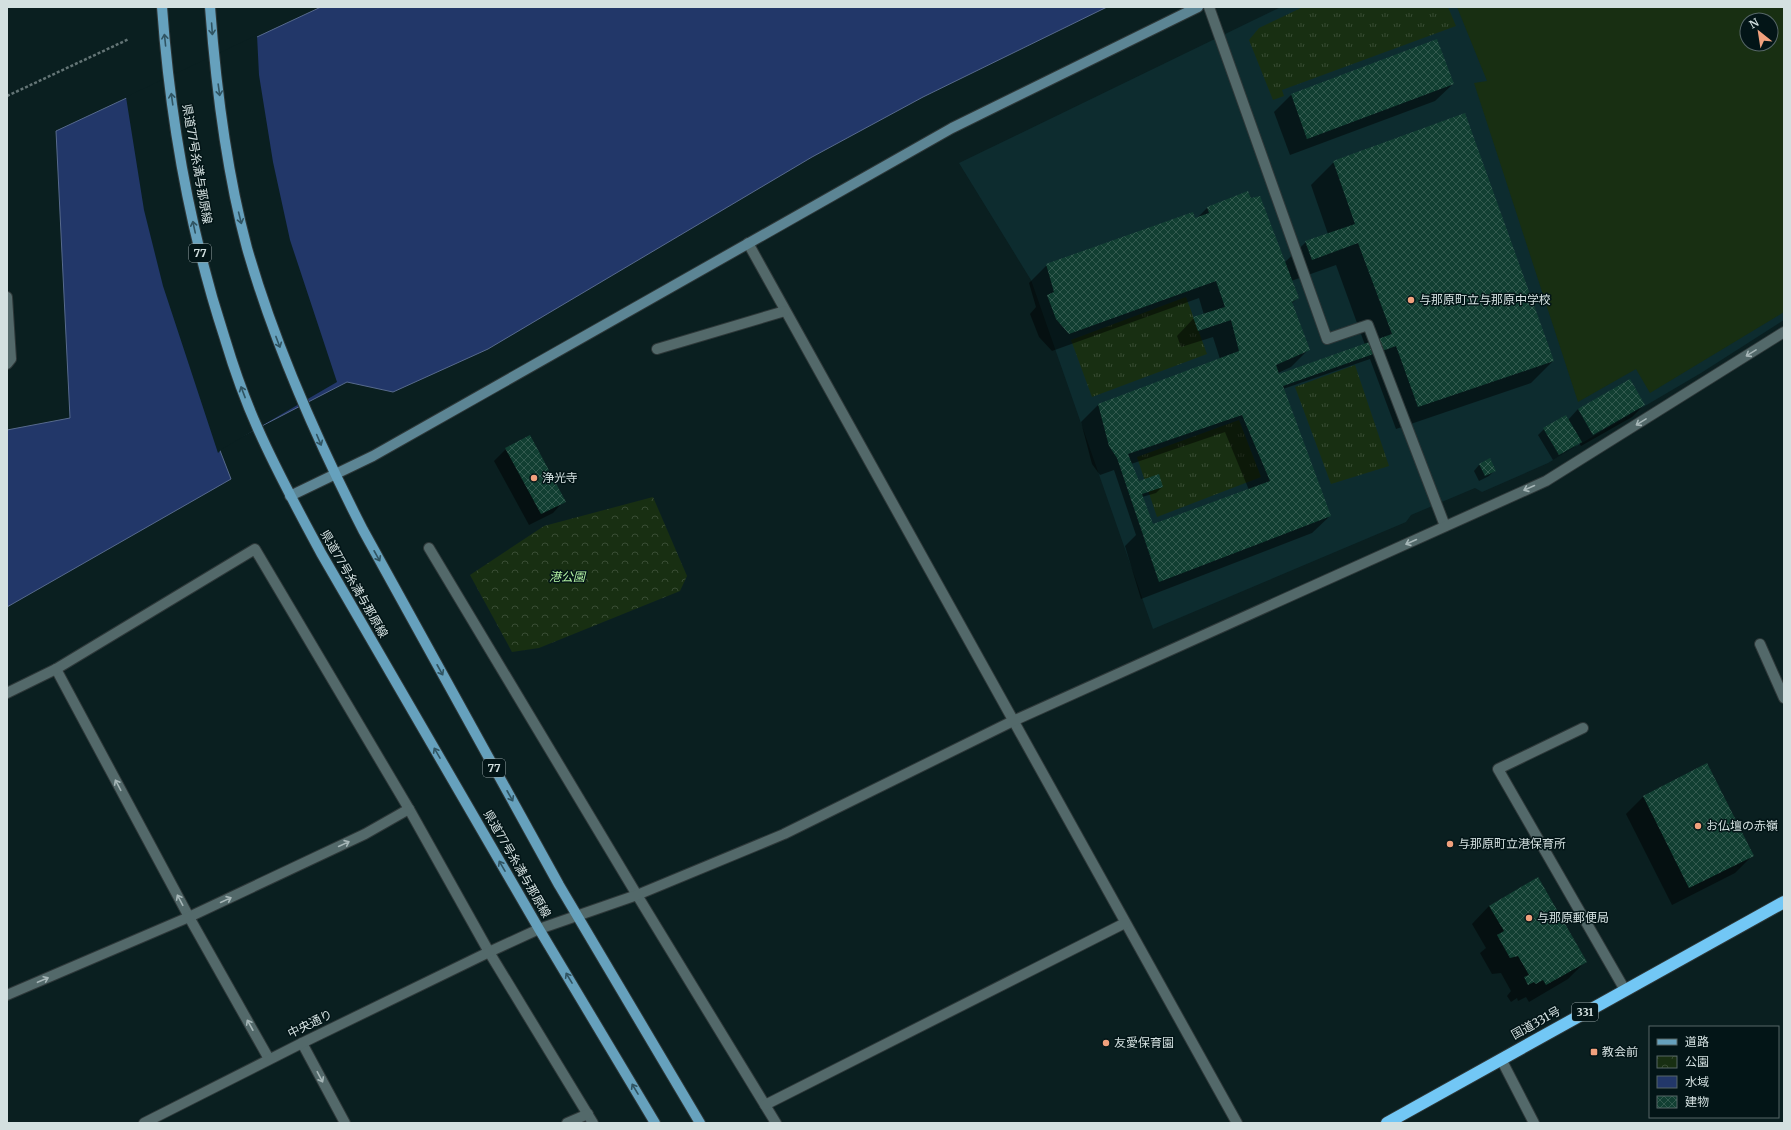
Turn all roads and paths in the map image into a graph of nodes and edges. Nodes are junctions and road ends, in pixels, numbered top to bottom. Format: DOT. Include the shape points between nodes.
graph roads {
  1 [pos="162,7"];
  2 [pos="210,7"];
  3 [pos="1198,7"];
  4 [pos="1209,7"];
  5 [pos="129,39"];
  6 [pos="7,96"];
  7 [pos="748,243"];
  8 [pos="7,296"];
  9 [pos="785,311"];
  10 [pos="1784,332"];
  11 [pos="657,349"];
  12 [pos="7,364"];
  13 [pos="334,475"];
  14 [pos="290,496"];
  15 [pos="1445,526"];
  16 [pos="429,548"];
  17 [pos="1760,644"];
  18 [pos="56,669"];
  19 [pos="7,693"];
  20 [pos="1784,698"];
  21 [pos="1013,721"];
  22 [pos="1583,728"];
  23 [pos="409,809"];
  24 [pos="637,895"];
  25 [pos="1784,902"];
  26 [pos="578,916"];
  27 [pos="190,918"];
  28 [pos="1125,924"];
  29 [pos="539,929"];
  30 [pos="489,952"];
  31 [pos="1625,990"];
  32 [pos="7,995"];
  33 [pos="302,1043"];
  34 [pos="269,1059"];
  35 [pos="1501,1059"];
  36 [pos="765,1105"];
  37 [pos="588,1114"];
  38 [pos="144,1123"];
  39 [pos="344,1123"];
  40 [pos="567,1123"];
  41 [pos="593,1123"];
  42 [pos="655,1123"];
  43 [pos="700,1123"];
  44 [pos="776,1123"];
  45 [pos="1237,1123"];
  46 [pos="1386,1123"];
  47 [pos="1534,1123"];
  14 -- 1 [label="main road, 県道77号糸満与那原線 / 77, one-way" via="257,428 210,291 182,167 168,72"];
  2 -- 13 [label="main road, 77, one-way" via="213,52 237,208 278,343"];
  3 -- 7 [label="street" via="952,128"];
  4 -- 15 [label="street" via="1327,339 1368,325"];
  5 -- 6 [label="path"];
  7 -- 9 [label="street"];
  7 -- 13 [label="street" via="410,436"];
  8 -- 12 [label="street" via="10,359"];
  9 -- 11 [label="street"];
  9 -- 21 [label="street"];
  10 -- 15 [label="street, 中央通り, one-way" via="1546,481"];
  13 -- 14 [label="street"];
  13 -- 26 [label="main road, 77, one-way"];
  29 -- 14 [label="main road, 県道77号糸満与那原線 / 77, one-way"];
  15 -- 21 [label="street, 中央通り, one-way"];
  16 -- 24 [label="street"];
  17 -- 20 [label="street"];
  18 -- 19 [label="street"];
  18 -- 23 [label="street" via="255,549"];
  27 -- 18 [label="street, one-way"];
  21 -- 24 [label="street, 中央通り" via="784,834"];
  21 -- 28 [label="street"];
  22 -- 31 [label="street" via="1498,769"];
  27 -- 23 [label="street, one-way" via="365,834"];
  23 -- 30 [label="street"];
  24 -- 26 [label="street, 中央通り"];
  24 -- 36 [label="street"];
  25 -- 31 [label="highway, 国道331号 / 331"];
  26 -- 29 [label="street, 中央通り"];
  26 -- 43 [label="main road, 77"];
  32 -- 27 [label="street, one-way"];
  34 -- 27 [label="street, one-way"];
  28 -- 36 [label="street"];
  28 -- 45 [label="street"];
  29 -- 30 [label="street, 中央通り"];
  42 -- 29 [label="main road, 県道77号糸満与那原線 / 77, one-way"];
  30 -- 33 [label="street, 中央通り"];
  30 -- 37 [label="street"];
  31 -- 35 [label="highway, 国道331号 / 331"];
  33 -- 34 [label="street, 中央通り"];
  33 -- 39 [label="street, one-way"];
  34 -- 38 [label="street, 中央通り"];
  35 -- 46 [label="highway, 国道331号 / 331"];
  35 -- 47 [label="street"];
  36 -- 44 [label="street"];
  37 -- 40 [label="street"];
  37 -- 41 [label="street"];
}
